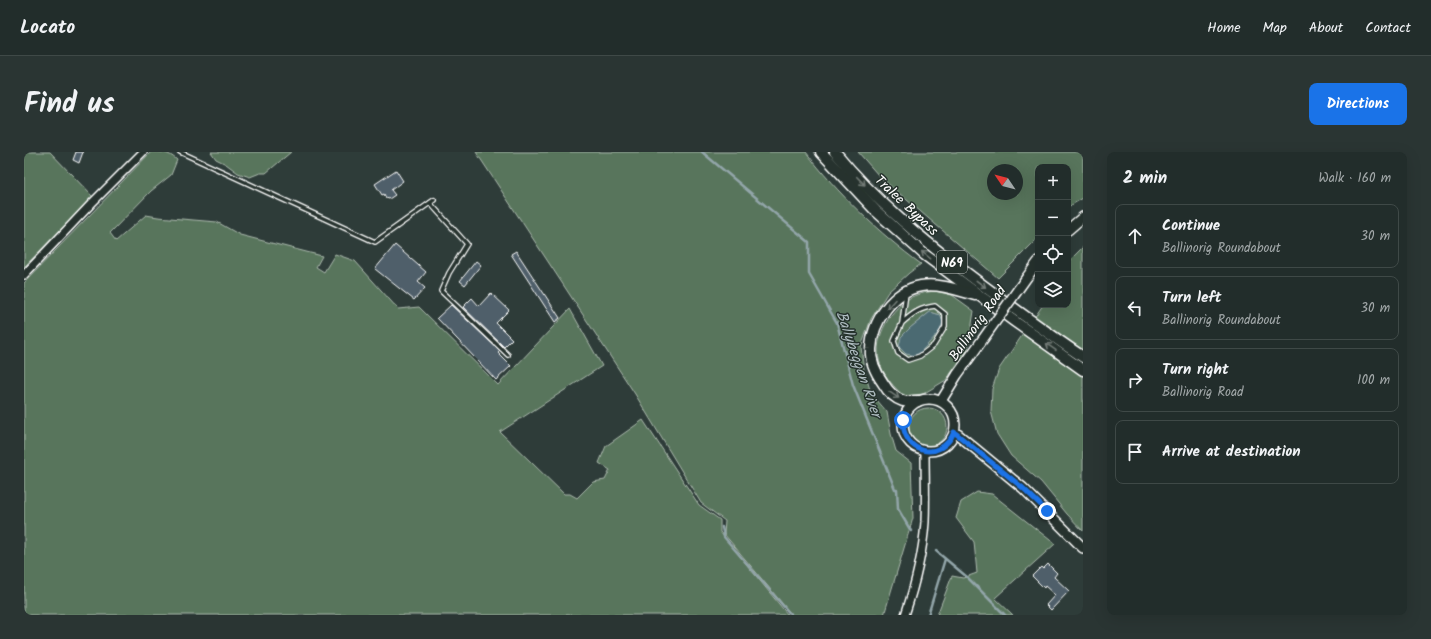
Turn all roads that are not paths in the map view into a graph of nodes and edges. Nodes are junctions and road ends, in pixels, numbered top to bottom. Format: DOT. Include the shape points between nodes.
graph roads {
  1 [pos="143,152"];
  2 [pos="180,152"];
  3 [pos="820,152"];
  4 [pos="835,152"];
  5 [pos="1083,217"];
  6 [pos="1071,227"];
  7 [pos="1035,266"];
  8 [pos="24,275"];
  9 [pos="906,292"];
  10 [pos="979,296"];
  11 [pos="902,323"];
  12 [pos="508,355"];
  13 [pos="1083,357"];
  14 [pos="1083,370"];
  15 [pos="918,401"];
  16 [pos="941,401"];
  17 [pos="954,432"];
  18 [pos="925,451"];
  19 [pos="1083,548"];
  20 [pos="905,615"];
  1 -- 8 [label="street"];
  2 -- 12 [label="lane" via="376,242 432,201 467,244 441,290"];
  10 -- 3 [label="main road, Tralee Bypass / N69, one-way" via="876,211"];
  4 -- 13 [label="main road, Tralee Bypass / N69, one-way" via="887,208 931,246"];
  5 -- 6 [label="street"];
  7 -- 16 [label="street, Ballinorig Road, bridge"];
  9 -- 10 [label="main road" via="921,286 941,287"];
  9 -- 11 [label="lane"];
  9 -- 15 [label="main road, one-way" via="893,301 882,314 873,332 870,350 878,376 888,391 902,401"];
  14 -- 10 [label="main road, N69, one-way"];
  11 -- 11 [label="lane" via="894,342 898,353 908,360 920,356 934,345 945,327 944,314 934,306 924,307"];
  15 -- 16 [label="street"];
  15 -- 18 [label="street" via="906,412 903,429 910,444"];
  16 -- 17 [label="street" via="952,411 956,425"];
  17 -- 18 [label="street" via="951,439 940,449"];
  17 -- 19 [label="street" via="1023,488"];
  18 -- 20 [label="street" via="923,545"];
}
